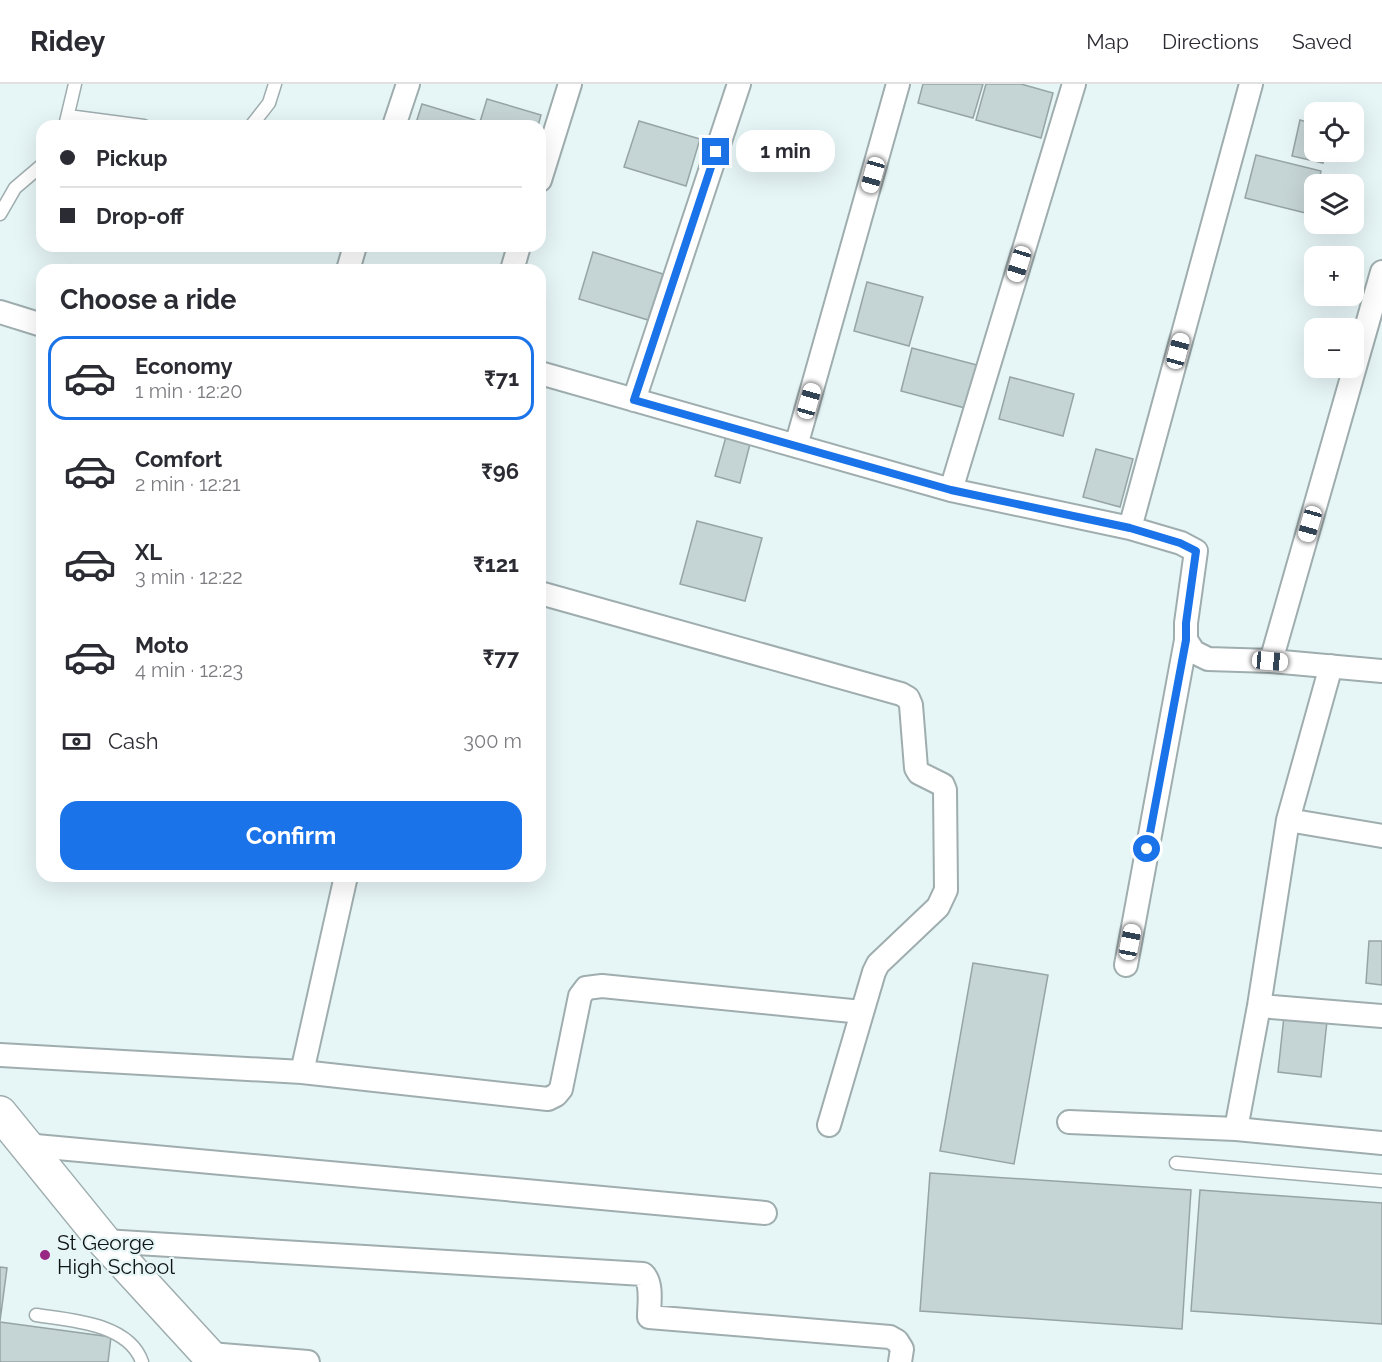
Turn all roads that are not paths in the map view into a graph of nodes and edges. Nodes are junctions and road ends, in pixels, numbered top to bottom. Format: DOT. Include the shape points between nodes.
graph roads {
  1 [pos="75,84"];
  2 [pos="275,84"];
  3 [pos="408,84"];
  4 [pos="570,84"];
  5 [pos="739,84"];
  6 [pos="898,84"];
  7 [pos="1074,84"];
  8 [pos="1251,84"];
  9 [pos="67,120"];
  10 [pos="256,120"];
  11 [pos="396,120"];
  12 [pos="546,161"];
  13 [pos="36,170"];
  14 [pos="0,214"];
  15 [pos="1382,272"];
  16 [pos="0,312"];
  17 [pos="36,323"];
  18 [pos="546,375"];
  19 [pos="634,400"];
  20 [pos="796,446"];
  21 [pos="951,490"];
  22 [pos="1130,528"];
  23 [pos="546,595"];
  24 [pos="1186,640"];
  25 [pos="1270,661"];
  26 [pos="1331,666"];
  27 [pos="1382,671"];
  28 [pos="1288,820"];
  29 [pos="1382,836"];
  30 [pos="345,882"];
  31 [pos="1125,965"];
  32 [pos="1259,1006"];
  33 [pos="862,1012"];
  34 [pos="1382,1016"];
  35 [pos="0,1055"];
  36 [pos="302,1072"];
  37 [pos="0,1113"];
  38 [pos="1069,1122"];
  39 [pos="829,1125"];
  40 [pos="1236,1129"];
  41 [pos="1382,1143"];
  42 [pos="25,1144"];
  43 [pos="1176,1163"];
  44 [pos="1382,1181"];
  45 [pos="765,1212"];
  46 [pos="104,1240"];
  47 [pos="36,1314"];
  48 [pos="212,1358"];
  49 [pos="142,1362"];
  50 [pos="308,1362"];
  51 [pos="900,1362"];
  1 -- 9 [label="lane"];
  2 -- 10 [label="lane" via="269,103"];
  3 -- 11 [label="street"];
  4 -- 12 [label="street"];
  5 -- 19 [label="street"];
  6 -- 20 [label="street"];
  7 -- 21 [label="street"];
  8 -- 22 [label="street"];
  13 -- 14 [label="lane" via="15,188"];
  15 -- 25 [label="street"];
  16 -- 17 [label="street"];
  18 -- 19 [label="street"];
  19 -- 20 [label="street"];
  20 -- 21 [label="street"];
  21 -- 22 [label="street"];
  22 -- 24 [label="street" via="1196,551"];
  23 -- 33 [label="street" via="908,698 916,768 945,790 946,890 938,907 878,964"];
  24 -- 25 [label="street" via="1194,652 1208,659"];
  24 -- 31 [label="street"];
  25 -- 26 [label="street"];
  26 -- 27 [label="street"];
  26 -- 28 [label="street"];
  28 -- 29 [label="street"];
  28 -- 32 [label="street"];
  30 -- 36 [label="street"];
  32 -- 34 [label="street"];
  32 -- 40 [label="street"];
  33 -- 36 [label="street" via="602,986 586,988 580,996 561,1089 548,1099"];
  33 -- 39 [label="street"];
  35 -- 36 [label="street"];
  37 -- 42 [label="street"];
  38 -- 40 [label="street"];
  40 -- 41 [label="street"];
  42 -- 45 [label="street"];
  42 -- 46 [label="street"];
  43 -- 44 [label="lane"];
  46 -- 48 [label="street"];
  46 -- 51 [label="street" via="643,1274 648,1283 649,1317 890,1337 902,1349"];
  47 -- 49 [label="lane" via="100,1326 124,1340"];
  48 -- 50 [label="street"];
}
